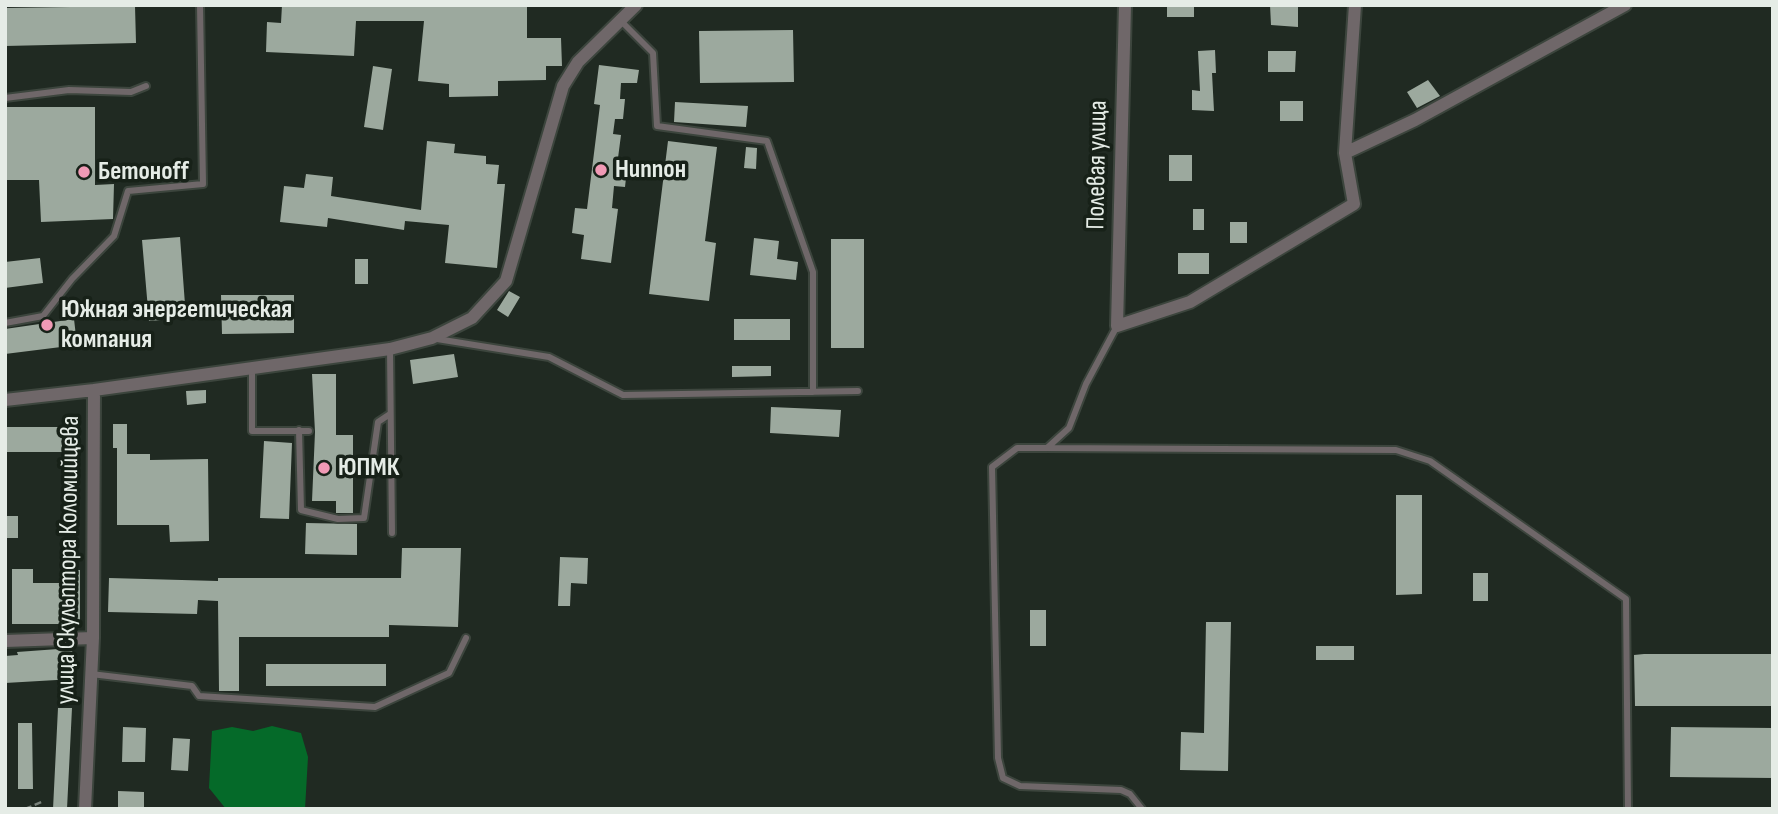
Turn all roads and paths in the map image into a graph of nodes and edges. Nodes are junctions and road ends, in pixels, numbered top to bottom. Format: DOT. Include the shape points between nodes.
graph roads {
  1 [pos="200,5"];
  2 [pos="636,5"];
  3 [pos="1125,5"];
  4 [pos="1355,5"];
  5 [pos="1625,5"];
  6 [pos="622,22"];
  7 [pos="146,86"];
  8 [pos="5,98"];
  9 [pos="1345,153"];
  10 [pos="5,323"];
  11 [pos="1117,326"];
  12 [pos="432,338"];
  13 [pos="390,349"];
  14 [pos="252,370"];
  15 [pos="94,390"];
  16 [pos="858,391"];
  17 [pos="813,392"];
  18 [pos="5,400"];
  19 [pos="390,414"];
  20 [pos="299,430"];
  21 [pos="309,431"];
  22 [pos="1047,448"];
  23 [pos="392,533"];
  24 [pos="93,638"];
  25 [pos="466,638"];
  26 [pos="5,641"];
  27 [pos="92,674"];
  28 [pos="44,801"];
  29 [pos="25,809"];
  30 [pos="85,809"];
  31 [pos="1142,809"];
  32 [pos="1629,809"];
  1 -- 10 [label="lane" via="203,184 128,191 114,236 43,316"];
  2 -- 6 [label="street, улица Скульптора Коломийцева"];
  3 -- 11 [label="street, Полевая улица"];
  4 -- 9 [label="street"];
  5 -- 9 [label="street" via="1415,120"];
  6 -- 12 [label="street, улица Скульптора Коломийцева" via="578,62 563,86 506,281 472,318"];
  6 -- 17 [label="lane" via="653,53 657,126 766,142 813,272"];
  7 -- 8 [label="lane" via="131,92 69,90"];
  9 -- 11 [label="street" via="1354,204 1190,302"];
  11 -- 22 [label="lane" via="1069,428"];
  12 -- 13 [label="street, улица Скульптора Коломийцева"];
  12 -- 17 [label="lane" via="548,357 624,395"];
  13 -- 14 [label="street, улица Скульптора Коломийцева"];
  13 -- 19 [label="lane"];
  14 -- 15 [label="street, улица Скульптора Коломийцева"];
  14 -- 20 [label="lane" via="253,431"];
  15 -- 18 [label="street"];
  15 -- 24 [label="street, улица Скульптора Коломийцева"];
  16 -- 17 [label="lane"];
  19 -- 20 [label="lane" via="378,422 364,517 338,519 302,510"];
  19 -- 23 [label="lane"];
  20 -- 21 [label="lane"];
  22 -- 31 [label="lane" via="1017,448 992,467 994,654 998,758 1003,778 1020,786 1121,790"];
  22 -- 32 [label="lane" via="1396,450 1430,461 1626,599"];
  24 -- 26 [label="street"];
  24 -- 27 [label="street, улица Скульптора Коломийцева"];
  25 -- 27 [label="lane" via="449,673 375,707 200,696 192,686"];
  27 -- 30 [label="street, улица Скульптора Коломийцева"];
  28 -- 29 [label="path"];
}
